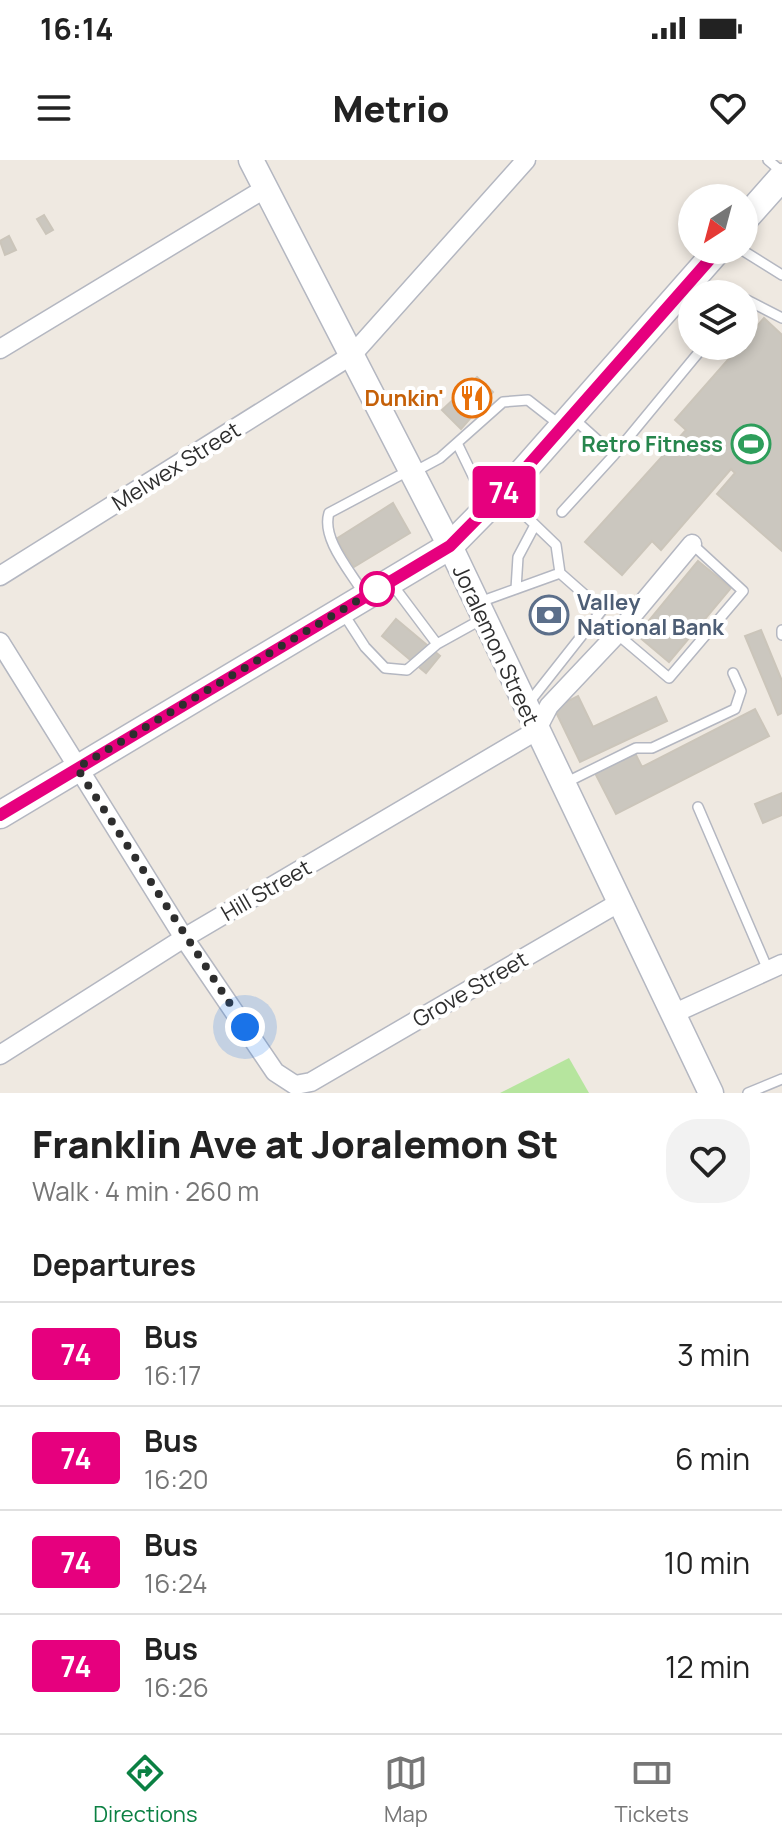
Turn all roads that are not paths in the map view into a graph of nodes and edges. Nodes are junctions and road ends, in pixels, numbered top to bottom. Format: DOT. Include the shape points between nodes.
graph roads {
  1 [pos="251,160"];
  2 [pos="526,160"];
  3 [pos="768,160"];
  4 [pos="782,176"];
  5 [pos="266,188"];
  6 [pos="758,204"];
  7 [pos="758,260"];
  8 [pos="782,275"];
  9 [pos="678,303"];
  10 [pos="758,306"];
  11 [pos="782,318"];
  12 [pos="0,349"];
  13 [pos="352,355"];
  14 [pos="692,360"];
  15 [pos="567,422"];
  16 [pos="457,443"];
  17 [pos="614,455"];
  18 [pos="412,471"];
  19 [pos="496,501"];
  20 [pos="562,512"];
  21 [pos="535,525"];
  22 [pos="692,544"];
  23 [pos="450,546"];
  24 [pos="560,573"];
  25 [pos="0,576"];
  26 [pos="390,582"];
  27 [pos="516,589"];
  28 [pos="365,596"];
  29 [pos="341,610"];
  30 [pos="480,611"];
  31 [pos="617,634"];
  32 [pos="0,642"];
  33 [pos="437,644"];
  34 [pos="733,673"];
  35 [pos="525,707"];
  36 [pos="536,731"];
  37 [pos="77,768"];
  38 [pos="562,784"];
  39 [pos="698,807"];
  40 [pos="0,815"];
  41 [pos="620,902"];
  42 [pos="184,938"];
  43 [pos="775,967"];
  44 [pos="675,1013"];
  45 [pos="0,1055"];
  46 [pos="782,1079"];
  47 [pos="711,1093"];
  48 [pos="748,1093"];
  1 -- 5 [label="street, Joralemon Street"];
  2 -- 13 [label="street, Melwex Street"];
  3 -- 4 [label="lane"];
  4 -- 6 [label="main road"];
  5 -- 12 [label="street"];
  5 -- 13 [label="street, Joralemon Street"];
  7 -- 8 [label="lane"];
  9 -- 15 [label="main road"];
  10 -- 11 [label="lane"];
  13 -- 18 [label="street, Joralemon Street"];
  13 -- 25 [label="street, Melwex Street"];
  14 -- 17 [label="lane"];
  15 -- 16 [label="lane" via="528,400 503,402"];
  15 -- 17 [label="lane"];
  15 -- 19 [label="main road"];
  16 -- 18 [label="lane"];
  16 -- 19 [label="lane"];
  17 -- 20 [label="lane"];
  18 -- 23 [label="street, Joralemon Street"];
  18 -- 28 [label="lane" via="329,513 329,536"];
  19 -- 21 [label="lane"];
  19 -- 23 [label="main road"];
  21 -- 24 [label="lane" via="556,545"];
  21 -- 27 [label="lane" via="518,557"];
  22 -- 31 [label="street"];
  22 -- 31 [label="lane" via="743,591 669,678"];
  23 -- 26 [label="main road"];
  23 -- 30 [label="street, Joralemon Street"];
  24 -- 27 [label="lane"];
  24 -- 35 [label="lane" via="602,610"];
  26 -- 28 [label="main road"];
  26 -- 33 [label="lane"];
  27 -- 30 [label="lane"];
  28 -- 29 [label="main road"];
  29 -- 33 [label="lane" via="385,668 407,670"];
  29 -- 37 [label="main road"];
  30 -- 33 [label="lane"];
  30 -- 35 [label="street, Joralemon Street"];
  31 -- 36 [label="street" via="549,706"];
  32 -- 37 [label="street"];
  34 -- 38 [label="lane" via="741,691 735,709"];
  35 -- 36 [label="street, Joralemon Street"];
  36 -- 38 [label="street, Joralemon Street"];
  36 -- 42 [label="street, Hill Street"];
  37 -- 40 [label="main road"];
  37 -- 42 [label="street"];
  38 -- 41 [label="street, Joralemon Street"];
  39 -- 43 [label="lane"];
  41 -- 42 [label="street, Grove Street" via="321,1076 295,1085 275,1072"];
  41 -- 44 [label="street, Joralemon Street"];
  42 -- 45 [label="street, Hill Street"];
  43 -- 44 [label="street"];
  44 -- 47 [label="street, Joralemon Street"];
  46 -- 48 [label="lane"];
}
